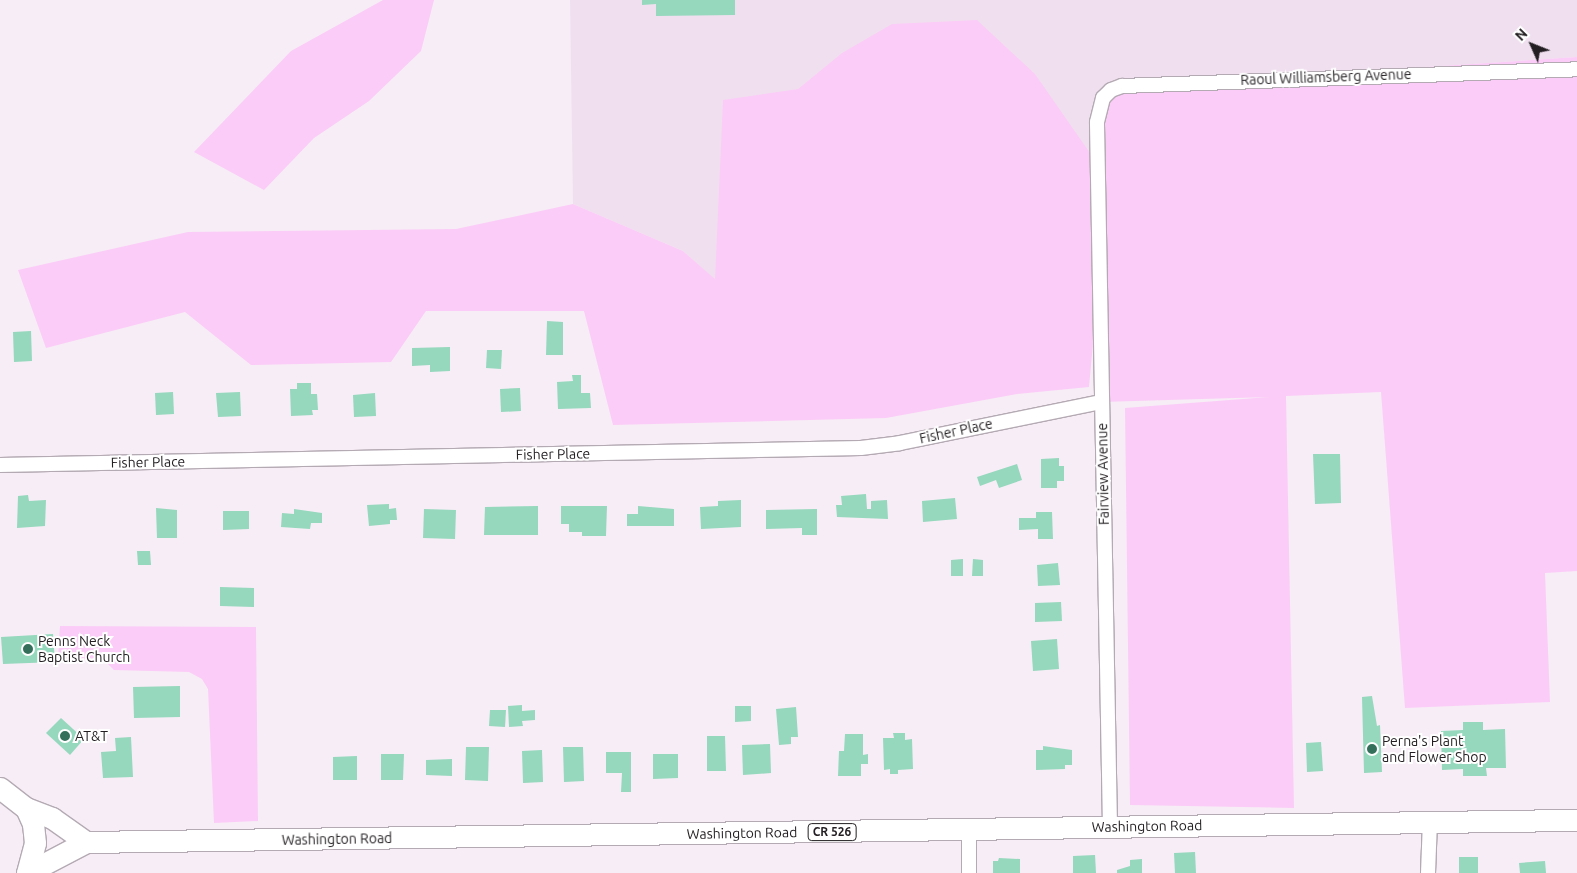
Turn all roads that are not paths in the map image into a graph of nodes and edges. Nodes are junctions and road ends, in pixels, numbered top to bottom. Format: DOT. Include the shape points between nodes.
graph roads {
  1 [pos="1577,69"];
  2 [pos="1097,122"];
  3 [pos="1101,402"];
  4 [pos="0,465"];
  5 [pos="0,788"];
  6 [pos="26,808"];
  7 [pos="1577,820"];
  8 [pos="1430,822"];
  9 [pos="1110,827"];
  10 [pos="969,829"];
  11 [pos="86,842"];
  12 [pos="27,873"];
  13 [pos="969,873"];
  14 [pos="1428,873"];
  1 -- 2 [label="street, Raoul Williamsberg Avenue" via="1122,86 1103,98"];
  2 -- 3 [label="street, Fairview Avenue"];
  3 -- 4 [label="street, Fisher Place" via="861,448"];
  3 -- 9 [label="street, Fairview Avenue"];
  5 -- 6 [label="main road"];
  6 -- 11 [label="main road" via="52,818"];
  6 -- 12 [label="main road, Washington Road" via="33,824 35,843"];
  7 -- 8 [label="main road, Washington Road / CR 526"];
  8 -- 9 [label="main road, Washington Road / CR 526"];
  8 -- 14 [label="street"];
  9 -- 10 [label="main road, Washington Road / CR 526"];
  10 -- 11 [label="main road, Washington Road / CR 526"];
  10 -- 13 [label="street"];
  11 -- 12 [label="main road, Washington Road / CR 526"];
}
